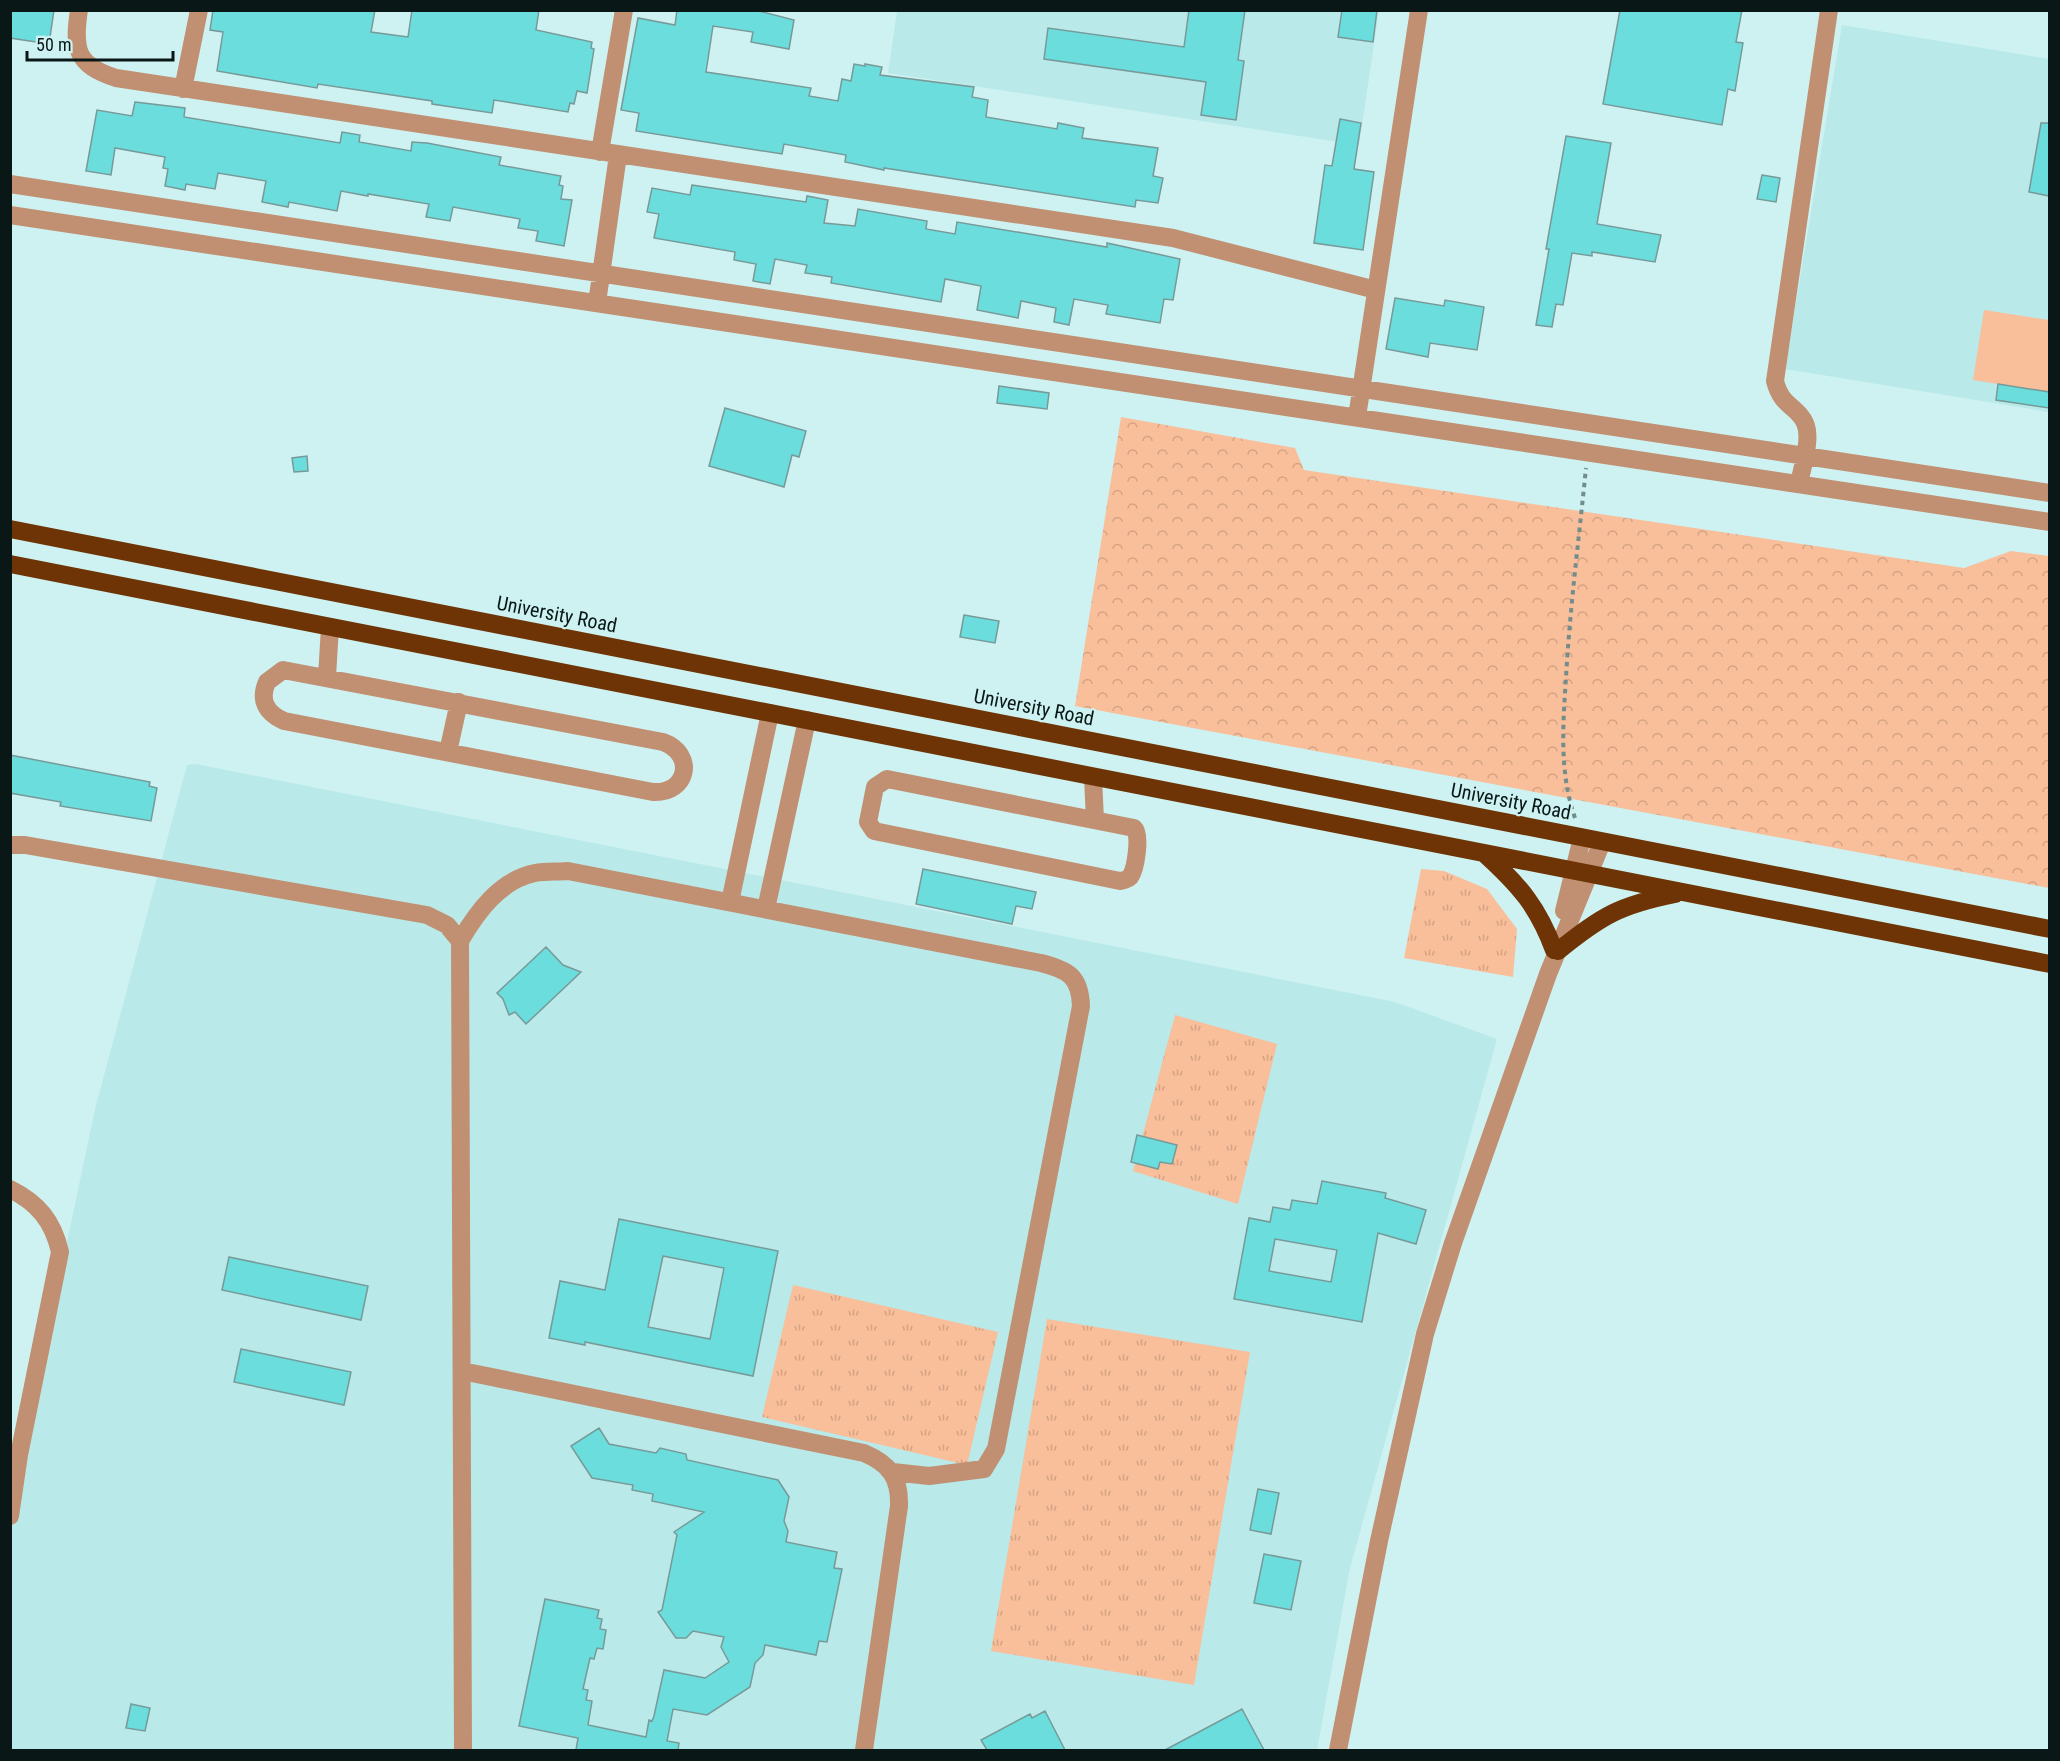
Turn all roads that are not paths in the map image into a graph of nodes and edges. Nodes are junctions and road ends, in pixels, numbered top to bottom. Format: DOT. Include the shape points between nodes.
graph roads {
  1 [pos="79,10"];
  2 [pos="199,10"];
  3 [pos="624,10"];
  4 [pos="1419,10"];
  5 [pos="1829,10"];
  6 [pos="183,89"];
  7 [pos="609,153"];
  8 [pos="14,182"];
  9 [pos="12,216"];
  10 [pos="601,275"];
  11 [pos="1376,290"];
  12 [pos="597,303"];
  13 [pos="1361,389"];
  14 [pos="1357,417"];
  15 [pos="1804,456"];
  16 [pos="1799,484"];
  17 [pos="2049,493"];
  18 [pos="2049,522"];
  19 [pos="10,530"];
  20 [pos="10,564"];
  21 [pos="330,627"];
  22 [pos="327,677"];
  23 [pos="459,702"];
  24 [pos="770,713"];
  25 [pos="807,720"];
  26 [pos="448,752"];
  27 [pos="1093,778"];
  28 [pos="1095,820"];
  29 [pos="1582,838"];
  30 [pos="1602,842"];
  31 [pos="10,844"];
  32 [pos="1485,854"];
  33 [pos="1581,873"];
  34 [pos="1682,892"];
  35 [pos="730,902"];
  36 [pos="766,909"];
  37 [pos="2049,929"];
  38 [pos="460,941"];
  39 [pos="1556,951"];
  40 [pos="2049,964"];
  41 [pos="10,1189"];
  42 [pos="462,1371"];
  43 [pos="893,1472"];
  44 [pos="10,1516"];
  45 [pos="464,1750"];
  46 [pos="864,1750"];
  47 [pos="1338,1750"];
  1 -- 6 [label="street" via="76,46 91,68 116,78"];
  2 -- 6 [label="street"];
  3 -- 7 [label="street"];
  4 -- 11 [label="street"];
  5 -- 15 [label="street" via="1775,381 1785,403 1806,424"];
  6 -- 7 [label="street"];
  7 -- 10 [label="street"];
  7 -- 11 [label="street" via="1173,238"];
  8 -- 10 [label="street"];
  9 -- 12 [label="street"];
  10 -- 12 [label="street"];
  10 -- 13 [label="street"];
  11 -- 13 [label="street"];
  12 -- 14 [label="street"];
  13 -- 14 [label="street"];
  13 -- 15 [label="street"];
  14 -- 16 [label="street"];
  15 -- 16 [label="street"];
  15 -- 17 [label="street"];
  16 -- 18 [label="street"];
  19 -- 29 [label="highway, University Road"];
  20 -- 21 [label="highway"];
  21 -- 22 [label="street"];
  21 -- 24 [label="highway"];
  22 -- 23 [label="street"];
  22 -- 26 [label="street" via="283,670 263,690 267,709 284,721"];
  23 -- 26 [label="street"];
  23 -- 26 [label="street" via="663,741 680,752 684,771 673,788 653,792"];
  24 -- 25 [label="highway"];
  24 -- 35 [label="street"];
  25 -- 27 [label="highway"];
  25 -- 36 [label="street"];
  27 -- 28 [label="street"];
  27 -- 32 [label="highway"];
  28 -- 28 [label="street" via="1131,826 1139,833 1127,879 874,831 868,822 875,787 886,779"];
  29 -- 30 [label="highway, University Road"];
  29 -- 33 [label="street"];
  30 -- 33 [label="street"];
  30 -- 37 [label="highway, University Road"];
  31 -- 38 [label="street" via="427,915 447,925"];
  32 -- 33 [label="highway"];
  32 -- 39 [label="highway" via="1529,899"];
  33 -- 34 [label="highway"];
  33 -- 39 [label="street"];
  34 -- 39 [label="highway" via="1615,910"];
  34 -- 40 [label="highway"];
  35 -- 36 [label="street"];
  35 -- 38 [label="street" via="568,871 534,873 503,888 486,903"];
  36 -- 43 [label="street" via="1041,963 1072,975 1080,990 1081,1006 996,1449 984,1469 929,1476"];
  38 -- 42 [label="street"];
  39 -- 47 [label="street" via="1460,1222 1425,1334 1381,1529"];
  41 -- 44 [label="street" via="41,1209 55,1232 60,1252"];
  42 -- 43 [label="street" via="864,1453 881,1460"];
  42 -- 45 [label="street"];
  43 -- 46 [label="street" via="900,1488 900,1506"];
}
